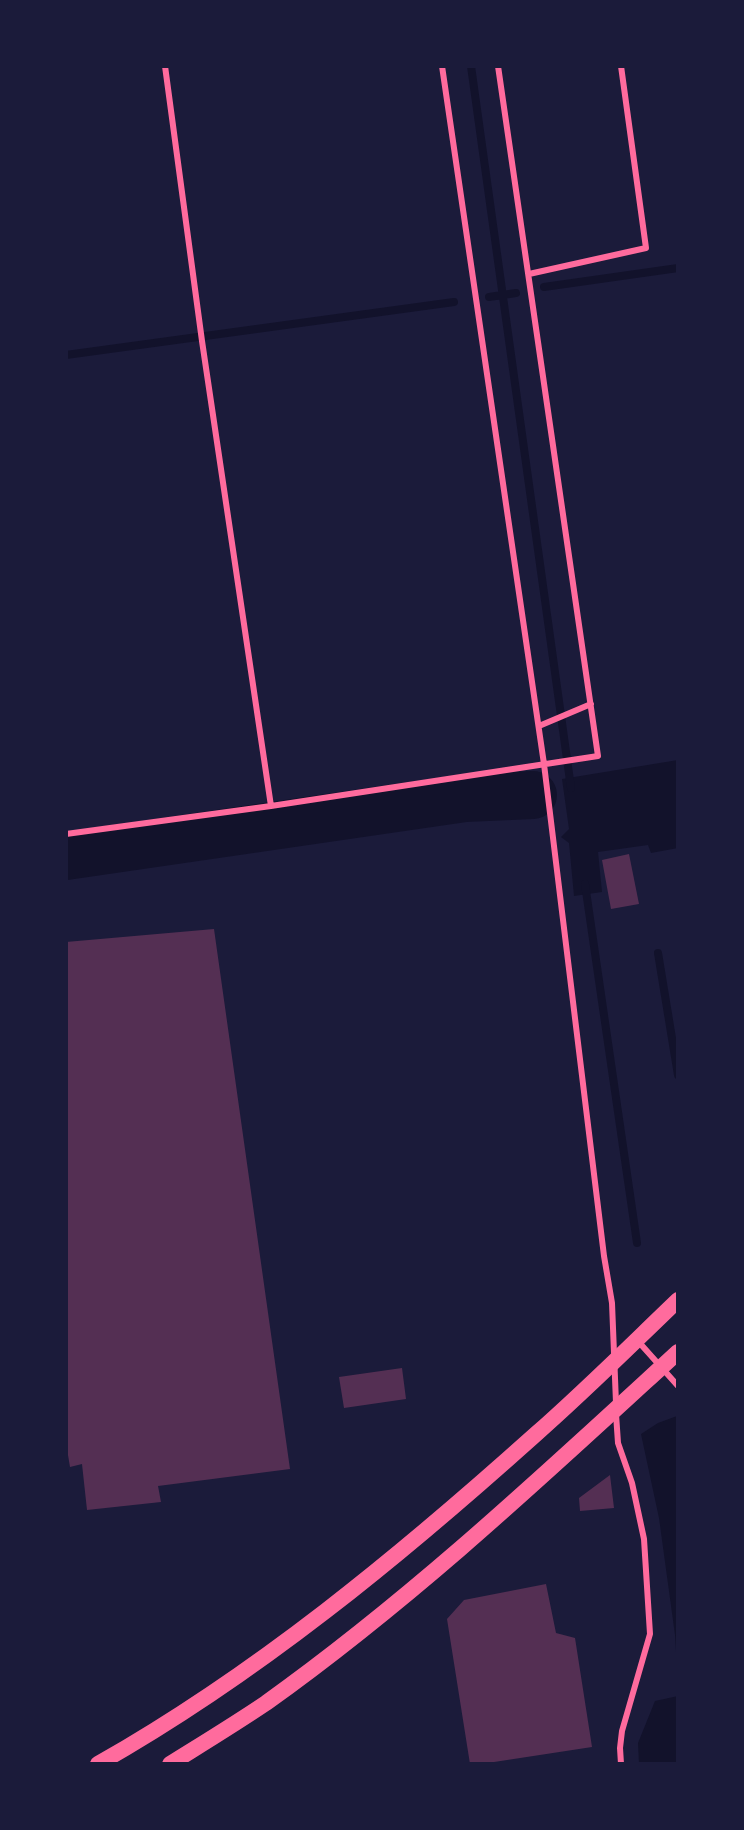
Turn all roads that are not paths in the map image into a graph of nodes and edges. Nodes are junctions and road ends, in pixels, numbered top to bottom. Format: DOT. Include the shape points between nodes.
graph roads {
  1 [pos="165,66"];
  2 [pos="442,66"];
  3 [pos="498,66"];
  4 [pos="621,66"];
  5 [pos="529,274"];
  6 [pos="591,704"];
  7 [pos="539,726"];
  8 [pos="544,764"];
  9 [pos="271,806"];
  10 [pos="66,834"];
  11 [pos="678,1300"];
  12 [pos="636,1339"];
  13 [pos="678,1352"];
  14 [pos="614,1361"];
  15 [pos="661,1367"];
  16 [pos="678,1386"];
  17 [pos="616,1409"];
  18 [pos="98,1764"];
  19 [pos="170,1764"];
  20 [pos="621,1764"];
  1 -- 9 [label="street"];
  2 -- 7 [label="street"];
  3 -- 5 [label="street"];
  4 -- 5 [label="street" via="646,248"];
  5 -- 6 [label="street"];
  6 -- 7 [label="street"];
  6 -- 8 [label="street" via="598,756"];
  7 -- 8 [label="street"];
  8 -- 9 [label="street"];
  8 -- 14 [label="street" via="612,1303"];
  9 -- 10 [label="street"];
  11 -- 12 [label="highway"];
  12 -- 14 [label="highway"];
  12 -- 15 [label="street"];
  13 -- 15 [label="highway"];
  14 -- 17 [label="street"];
  14 -- 18 [label="highway" via="537,1434 388,1563 237,1675"];
  15 -- 16 [label="street"];
  15 -- 17 [label="highway"];
  17 -- 19 [label="highway" via="416,1587 265,1703"];
  17 -- 20 [label="street" via="618,1443 632,1483 644,1539 650,1634 622,1731"];
}
